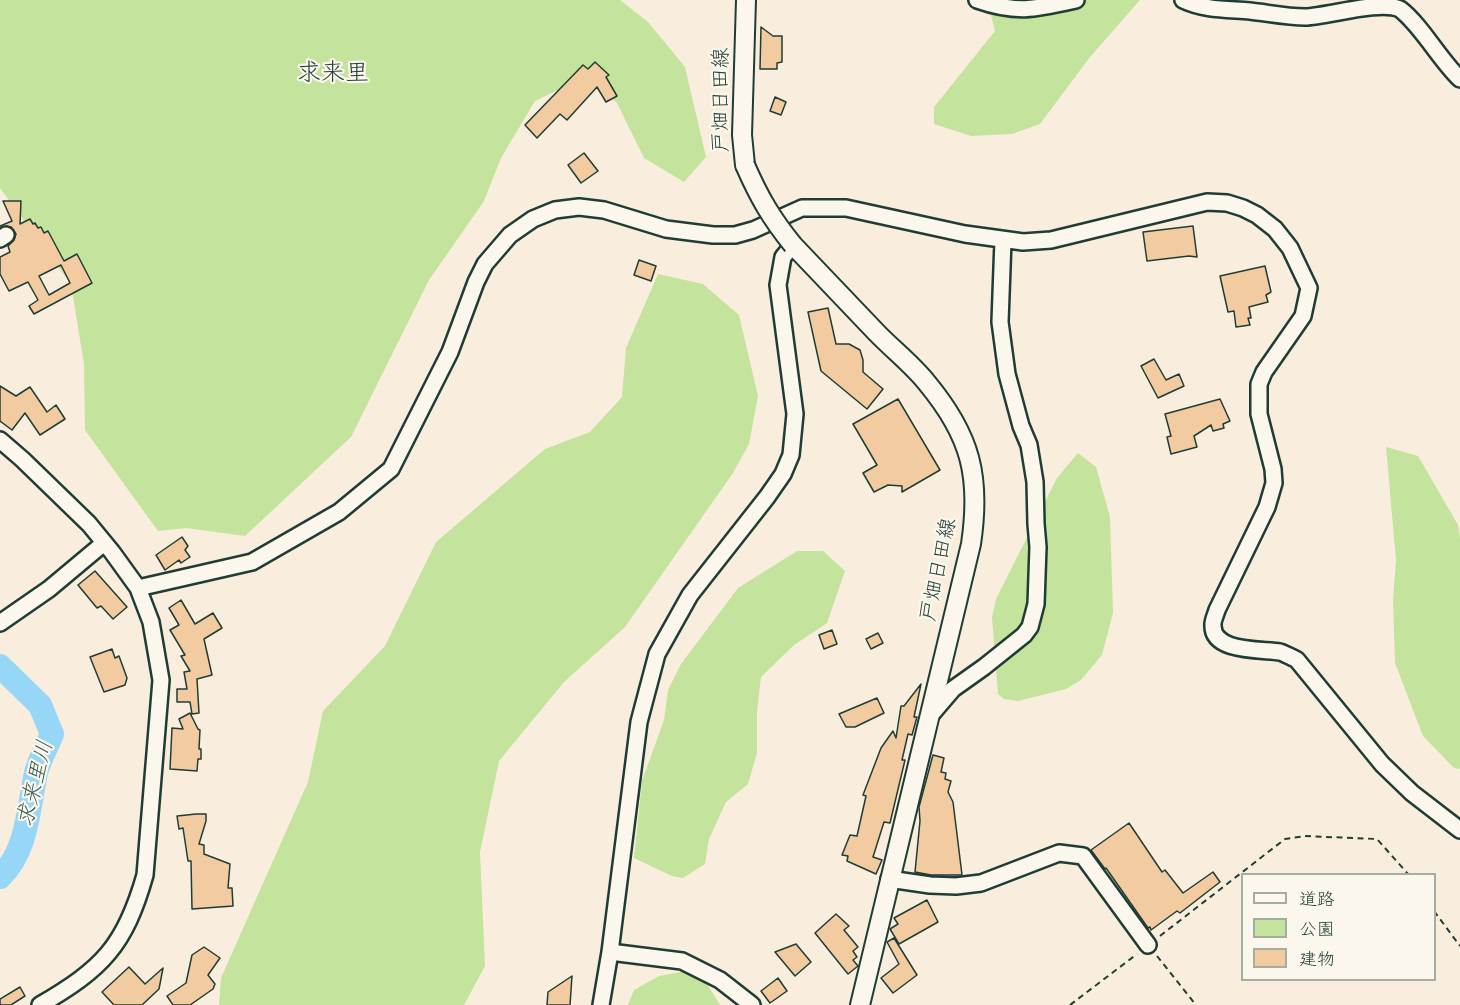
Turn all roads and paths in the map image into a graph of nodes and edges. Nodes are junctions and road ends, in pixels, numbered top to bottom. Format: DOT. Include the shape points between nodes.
graph roads {
  1 [pos="746,0"];
  2 [pos="977,0"];
  3 [pos="1076,0"];
  4 [pos="1183,0"];
  5 [pos="1460,79"];
  6 [pos="1003,240"];
  7 [pos="793,245"];
  8 [pos="0,440"];
  9 [pos="104,543"];
  10 [pos="138,588"];
  11 [pos="0,623"];
  12 [pos="929,717"];
  13 [pos="1460,830"];
  14 [pos="1241,873"];
  15 [pos="1241,873"];
  16 [pos="1407,873"];
  17 [pos="889,879"];
  18 [pos="1436,914"];
  19 [pos="1148,945"];
  20 [pos="1460,946"];
  21 [pos="610,952"];
  22 [pos="862,1003"];
  23 [pos="40,1005"];
  24 [pos="601,1005"];
  25 [pos="752,1005"];
  26 [pos="1070,1005"];
  27 [pos="1196,1005"];
  1 -- 7 [label="main road, 戸畑日田線, bridge" via="742,135 745,165 771,217"];
  2 -- 3 [label="street" via="1015,10"];
  4 -- 5 [label="street" via="1211,8 1302,17 1367,5 1390,5 1400,9"];
  6 -- 10 [label="street" via="846,208 802,208 735,235 666,229 604,210 555,210 510,235 485,264 450,352 391,469 339,512 252,562"];
  6 -- 12 [label="street" via="1000,322 1007,374 1029,445 1035,483 1036,604 1024,635 953,689"];
  6 -- 13 [label="street" via="1051,240 1207,202 1227,203 1257,215 1275,229 1301,268 1309,288 1303,316 1259,384 1259,414 1274,483 1268,507 1212,625 1225,644 1282,653 1297,660 1382,764"];
  7 -- 12 [label="main road, 戸畑日田線" via="927,382 964,439 973,470 976,511 971,544"];
  7 -- 21 [label="street" via="783,257 778,285 795,414 791,455 767,497 690,595 657,654 639,723"];
  8 -- 9 [label="street" via="56,491"];
  9 -- 10 [label="street"];
  9 -- 11 [label="street" via="50,590"];
  10 -- 23 [label="street" via="152,622 161,681 145,875 131,918 118,942 97,967"];
  12 -- 17 [label="main road, 戸畑日田線"];
  14 -- 19 [label="path"];
  15 -- 16 [label="path" via="1285,839 1305,836 1377,839"];
  17 -- 19 [label="street" via="956,886 981,883 1059,853 1083,856"];
  17 -- 22 [label="main road, 戸畑日田線"];
  18 -- 20 [label="path"];
  19 -- 26 [label="path"];
  19 -- 27 [label="path"];
  21 -- 24 [label="street"];
  21 -- 25 [label="street" via="682,961 720,980"];
}
